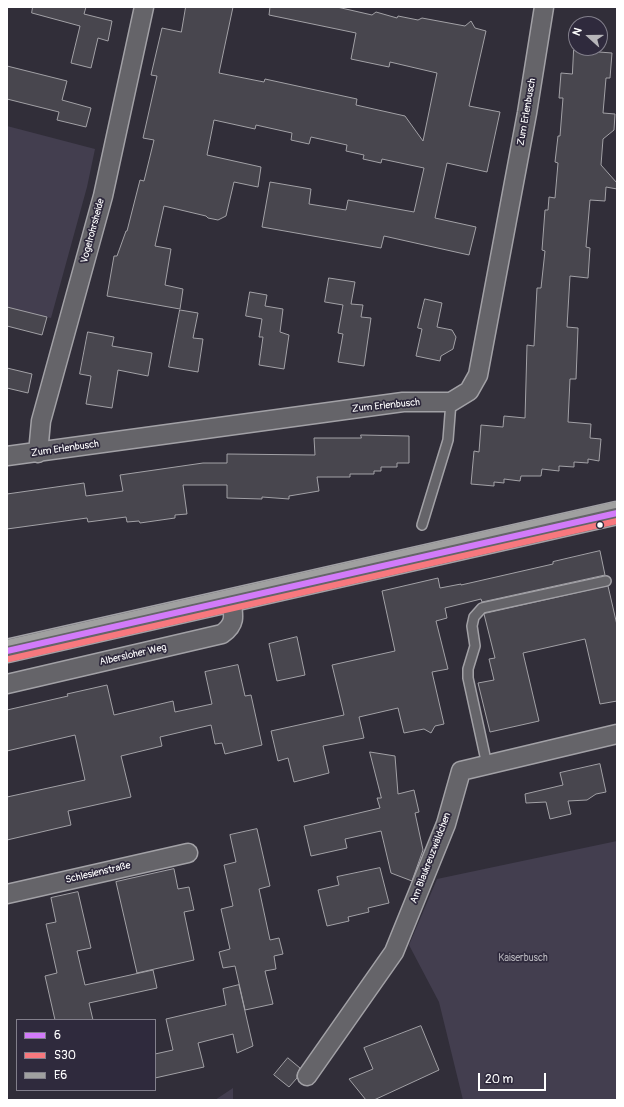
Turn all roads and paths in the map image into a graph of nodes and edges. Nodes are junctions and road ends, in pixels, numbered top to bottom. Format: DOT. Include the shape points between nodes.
graph roads {
  1 [pos="144,7"];
  2 [pos="544,7"];
  3 [pos="451,402"];
  4 [pos="38,453"];
  5 [pos="7,456"];
  6 [pos="617,513"];
  7 [pos="422,524"];
  8 [pos="606,581"];
  9 [pos="231,600"];
  10 [pos="7,651"];
  11 [pos="7,684"];
  12 [pos="617,734"];
  13 [pos="487,765"];
  14 [pos="188,853"];
  15 [pos="7,894"];
  16 [pos="306,1076"];
  1 -- 4 [label="street, Vogelrohrsheide" via="103,196 41,421"];
  2 -- 3 [label="street, Zum Erlenbusch" via="478,375 469,391"];
  3 -- 4 [label="street, Zum Erlenbusch" via="403,402"];
  3 -- 7 [label="lane" via="448,440"];
  4 -- 5 [label="street, Zum Erlenbusch"];
  6 -- 9 [label="main road"];
  8 -- 13 [label="lane" via="482,608 474,617 472,626 475,646 468,678"];
  9 -- 10 [label="main road"];
  9 -- 11 [label="street, Albersloher Weg" via="234,614 232,626 222,634"];
  12 -- 13 [label="street, Am Blaukreuzwäldchen"];
  13 -- 16 [label="street, Am Blaukreuzwäldchen" via="461,771 446,824 394,952"];
  14 -- 15 [label="street, Schlesienstraße"];
}
